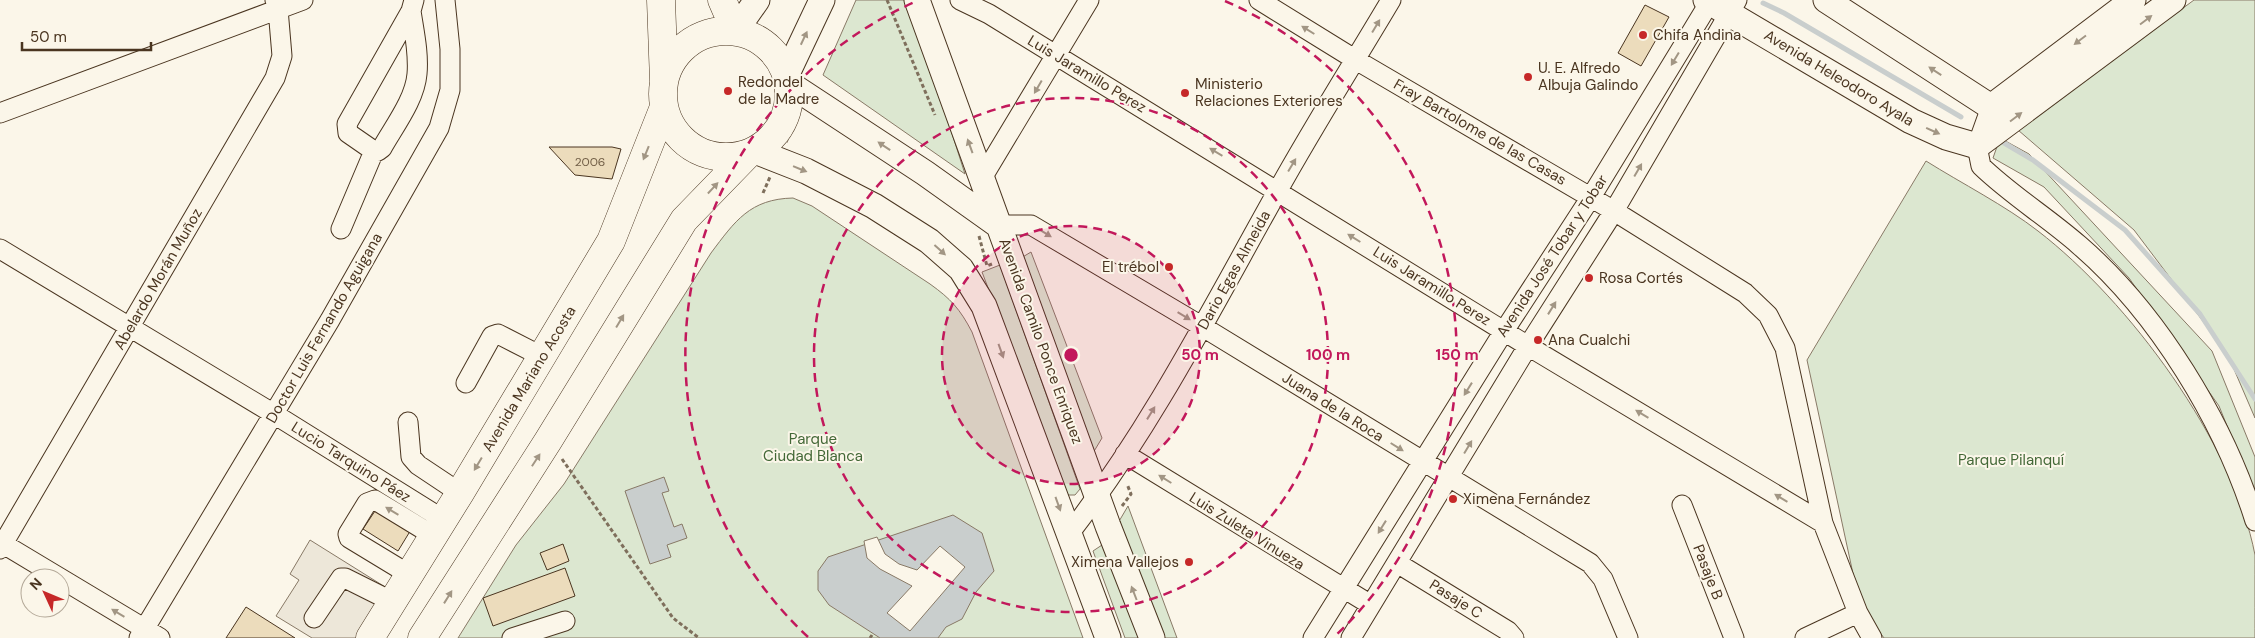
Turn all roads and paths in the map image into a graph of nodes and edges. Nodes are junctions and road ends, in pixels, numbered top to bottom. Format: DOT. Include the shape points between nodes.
graph roads {
  1 [pos="303,0"];
  2 [pos="445,0"];
  3 [pos="661,0"];
  4 [pos="722,0"];
  5 [pos="757,0"];
  6 [pos="822,0"];
  7 [pos="887,0"];
  8 [pos="917,0"];
  9 [pos="960,0"];
  10 [pos="1089,0"];
  11 [pos="1259,0"];
  12 [pos="1392,0"];
  13 [pos="1826,0"];
  14 [pos="2133,0"];
  15 [pos="2173,0"];
  16 [pos="1719,3"];
  17 [pos="277,5"];
  18 [pos="413,6"];
  19 [pos="736,30"];
  20 [pos="1056,55"];
  21 [pos="1356,60"];
  22 [pos="787,80"];
  23 [pos="664,96"];
  24 [pos="1991,108"];
  25 [pos="0,113"];
  26 [pos="936,119"];
  27 [pos="1976,146"];
  28 [pos="374,151"];
  29 [pos="752,152"];
  30 [pos="982,178"];
  31 [pos="1278,190"];
  32 [pos="1591,197"];
  33 [pos="1614,211"];
  34 [pos="998,225"];
  35 [pos="341,229"];
  36 [pos="0,249"];
  37 [pos="1203,327"];
  38 [pos="130,328"];
  39 [pos="1504,331"];
  40 [pos="1528,346"];
  41 [pos="543,357"];
  42 [pos="466,384"];
  43 [pos="274,414"];
  44 [pos="408,422"];
  45 [pos="548,440"];
  46 [pos="1125,454"];
  47 [pos="1422,462"];
  48 [pos="1450,478"];
  49 [pos="460,493"];
  50 [pos="1099,496"];
  51 [pos="1682,505"];
  52 [pos="2255,521"];
  53 [pos="1823,523"];
  54 [pos="439,528"];
  55 [pos="1069,534"];
  56 [pos="1,545"];
  57 [pos="1397,563"];
  58 [pos="42,568"];
  59 [pos="410,574"];
  60 [pos="70,584"];
  61 [pos="1343,590"];
  62 [pos="393,602"];
  63 [pos="1370,605"];
  64 [pos="1858,613"];
  65 [pos="314,618"];
  66 [pos="565,621"];
  67 [pos="148,635"];
  68 [pos="1353,637"];
  69 [pos="370,638"];
  70 [pos="422,638"];
  71 [pos="512,638"];
  72 [pos="699,638"];
  73 [pos="1108,638"];
  74 [pos="1152,638"];
  75 [pos="1313,638"];
  76 [pos="1514,638"];
  77 [pos="1628,638"];
  78 [pos="1734,638"];
  79 [pos="1806,638"];
  80 [pos="1872,638"];
  1 -- 17 [label="street"];
  2 -- 43 [label="street, Doctor Luis Fernando Aguigana" via="450,90 439,128"];
  3 -- 23 [label="highway"];
  4 -- 19 [label="highway"];
  5 -- 19 [label="main road"];
  22 -- 6 [label="main road, one-way"];
  7 -- 26 [label="path"];
  30 -- 8 [label="main road, one-way"];
  9 -- 20 [label="street, Luis Jaramillo Perez"];
  10 -- 20 [label="street"];
  21 -- 11 [label="street, Fray Bartolome de las Casas, one-way"];
  21 -- 12 [label="street, Dario Egas Almeida, one-way"];
  24 -- 13 [label="main road, one-way"];
  14 -- 24 [label="main road, one-way"];
  27 -- 15 [label="main road, one-way"];
  16 -- 27 [label="main road, Avenida Heleodoro Ayala, one-way" via="1910,121"];
  16 -- 32 [label="street, Avenida José Tobar y Tobar, one-way"];
  33 -- 16 [label="street, Avenida José Tobar y Tobar, one-way"];
  17 -- 25 [label="street"];
  17 -- 38 [label="street, Abelardo Morán Muñoz" via="282,56 275,78"];
  18 -- 28 [label="street" via="417,57 414,91 382,148"];
  18 -- 28 [label="street" via="347,124 348,133"];
  19 -- 22 [label="highway" via="770,49 780,61"];
  19 -- 23 [label="highway" via="708,34 679,53 669,68"];
  20 -- 30 [label="street, one-way"];
  31 -- 20 [label="street, Luis Jaramillo Perez, one-way"];
  31 -- 21 [label="street, Dario Egas Almeida, one-way"];
  21 -- 32 [label="street, Fray Bartolome de las Casas"];
  22 -- 29 [label="highway" via="789,96 782,122 775,134"];
  34 -- 22 [label="main road, Avenida Camilo Ponce Enriquez, one-way"];
  23 -- 29 [label="highway" via="670,125 696,150 713,156 731,157"];
  23 -- 41 [label="highway, Avenida Mariano Acosta, one-way" via="611,241"];
  24 -- 27 [label="street"];
  27 -- 52 [label="street" via="1981,166 1986,171 2080,245 2135,302 2193,385 2243,483"];
  28 -- 35 [label="street"];
  45 -- 29 [label="highway, one-way" via="684,220"];
  29 -- 55 [label="main road, one-way" via="806,171 874,206 929,241 960,269 984,306"];
  30 -- 34 [label="main road"];
  31 -- 37 [label="street, Dario Egas Almeida"];
  39 -- 31 [label="street, Luis Jaramillo Perez, one-way"];
  32 -- 33 [label="street, Fray Bartolome de las Casas"];
  32 -- 39 [label="street, Avenida José Tobar y Tobar"];
  40 -- 33 [label="street, Avenida José Tobar y Tobar, one-way"];
  33 -- 53 [label="street, Fray Bartolome de las Casas" via="1745,293 1768,315 1785,348"];
  34 -- 37 [label="street, Juana de la Roca, one-way" via="1031,225"];
  34 -- 50 [label="main road, Avenida Camilo Ponce Enriquez"];
  36 -- 38 [label="street, Lucio Tarquino Páez"];
  46 -- 37 [label="street, Dario Egas Almeida, one-way"];
  37 -- 47 [label="street, Juana de la Roca, one-way"];
  38 -- 43 [label="street, Lucio Tarquino Páez"];
  38 -- 56 [label="street, Abelardo Morán Muñoz"];
  39 -- 40 [label="street, Luis Jaramillo Perez"];
  39 -- 47 [label="street, Avenida José Tobar y Tobar, one-way"];
  48 -- 40 [label="street, Avenida José Tobar y Tobar, one-way"];
  53 -- 40 [label="street, Luis Jaramillo Perez, one-way"];
  41 -- 42 [label="street" via="498,334 492,336"];
  41 -- 49 [label="highway, Avenida Mariano Acosta, one-way"];
  43 -- 54 [label="street, Lucio Tarquino Páez"];
  43 -- 67 [label="street, Doctor Luis Fernando Aguigana"];
  44 -- 49 [label="street" via="412,457 418,465"];
  70 -- 45 [label="highway, one-way"];
  45 -- 72 [label="path" via="673,618"];
  46 -- 50 [label="street, Dario Egas Almeida"];
  61 -- 46 [label="street, Luis Zuleta Vinueza, one-way"];
  47 -- 48 [label="street, Juana de la Roca"];
  47 -- 61 [label="street, Avenida José Tobar y Tobar, one-way"];
  48 -- 57 [label="street, Avenida José Tobar y Tobar"];
  48 -- 77 [label="street, Juana de la Roca" via="1590,563 1603,579"];
  49 -- 54 [label="highway, Avenida Mariano Acosta"];
  50 -- 55 [label="street, Dario Egas Almeida"];
  74 -- 50 [label="main road, Avenida Camilo Ponce Enriquez, one-way"];
  51 -- 78 [label="street, Pasaje B"];
  53 -- 64 [label="street"];
  54 -- 59 [label="highway, Avenida Mariano Acosta"];
  54 -- 59 [label="street, one-way" via="375,500 367,503 348,534 349,538"];
  55 -- 73 [label="main road"];
  56 -- 58 [label="street"];
  57 -- 63 [label="street, Avenida José Tobar y Tobar"];
  57 -- 76 [label="street, Pasaje C" via="1508,631"];
  59 -- 62 [label="highway, Avenida Mariano Acosta"];
  67 -- 60 [label="street, one-way"];
  61 -- 63 [label="street, Luis Zuleta Vinueza"];
  61 -- 75 [label="street, Avenida José Tobar y Tobar"];
  62 -- 65 [label="street" via="345,578 340,580"];
  62 -- 69 [label="highway, Avenida Mariano Acosta"];
  63 -- 68 [label="street, Avenida José Tobar y Tobar"];
  64 -- 79 [label="street"];
  64 -- 80 [label="street"];
  66 -- 71 [label="street"];
}
